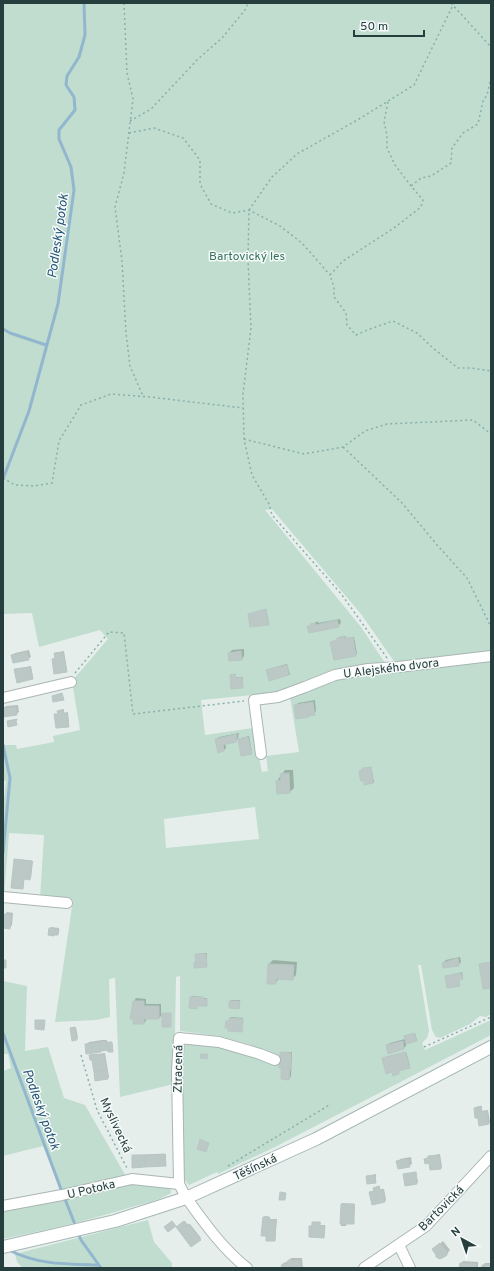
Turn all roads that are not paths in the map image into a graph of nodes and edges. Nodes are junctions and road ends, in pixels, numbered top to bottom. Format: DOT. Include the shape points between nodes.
graph roads {
  1 [pos="491,656"];
  2 [pos="69,683"];
  3 [pos="3,698"];
  4 [pos="261,754"];
  5 [pos="3,898"];
  6 [pos="67,903"];
  7 [pos="491,1047"];
  8 [pos="275,1060"];
  9 [pos="491,1156"];
  10 [pos="179,1184"];
  11 [pos="186,1198"];
  12 [pos="3,1206"];
  13 [pos="399,1244"];
  14 [pos="3,1247"];
  15 [pos="247,1268"];
  16 [pos="364,1268"];
  17 [pos="410,1268"];
  1 -- 4 [label="street, U Alejského dvora" via="334,675 278,697 254,700"];
  2 -- 3 [label="street"];
  5 -- 6 [label="street"];
  7 -- 11 [label="main road, Těšínská" via="316,1139"];
  8 -- 10 [label="street, Ztracená" via="218,1042 179,1038"];
  9 -- 13 [label="street, Bartovická" via="426,1226"];
  10 -- 11 [label="street, Ztracená"];
  10 -- 12 [label="street, U Potoka" via="132,1179"];
  11 -- 14 [label="main road, Těšínská" via="114,1221"];
  11 -- 15 [label="street" via="236,1260"];
  13 -- 16 [label="street, Bartovická"];
  13 -- 17 [label="street"];
}
